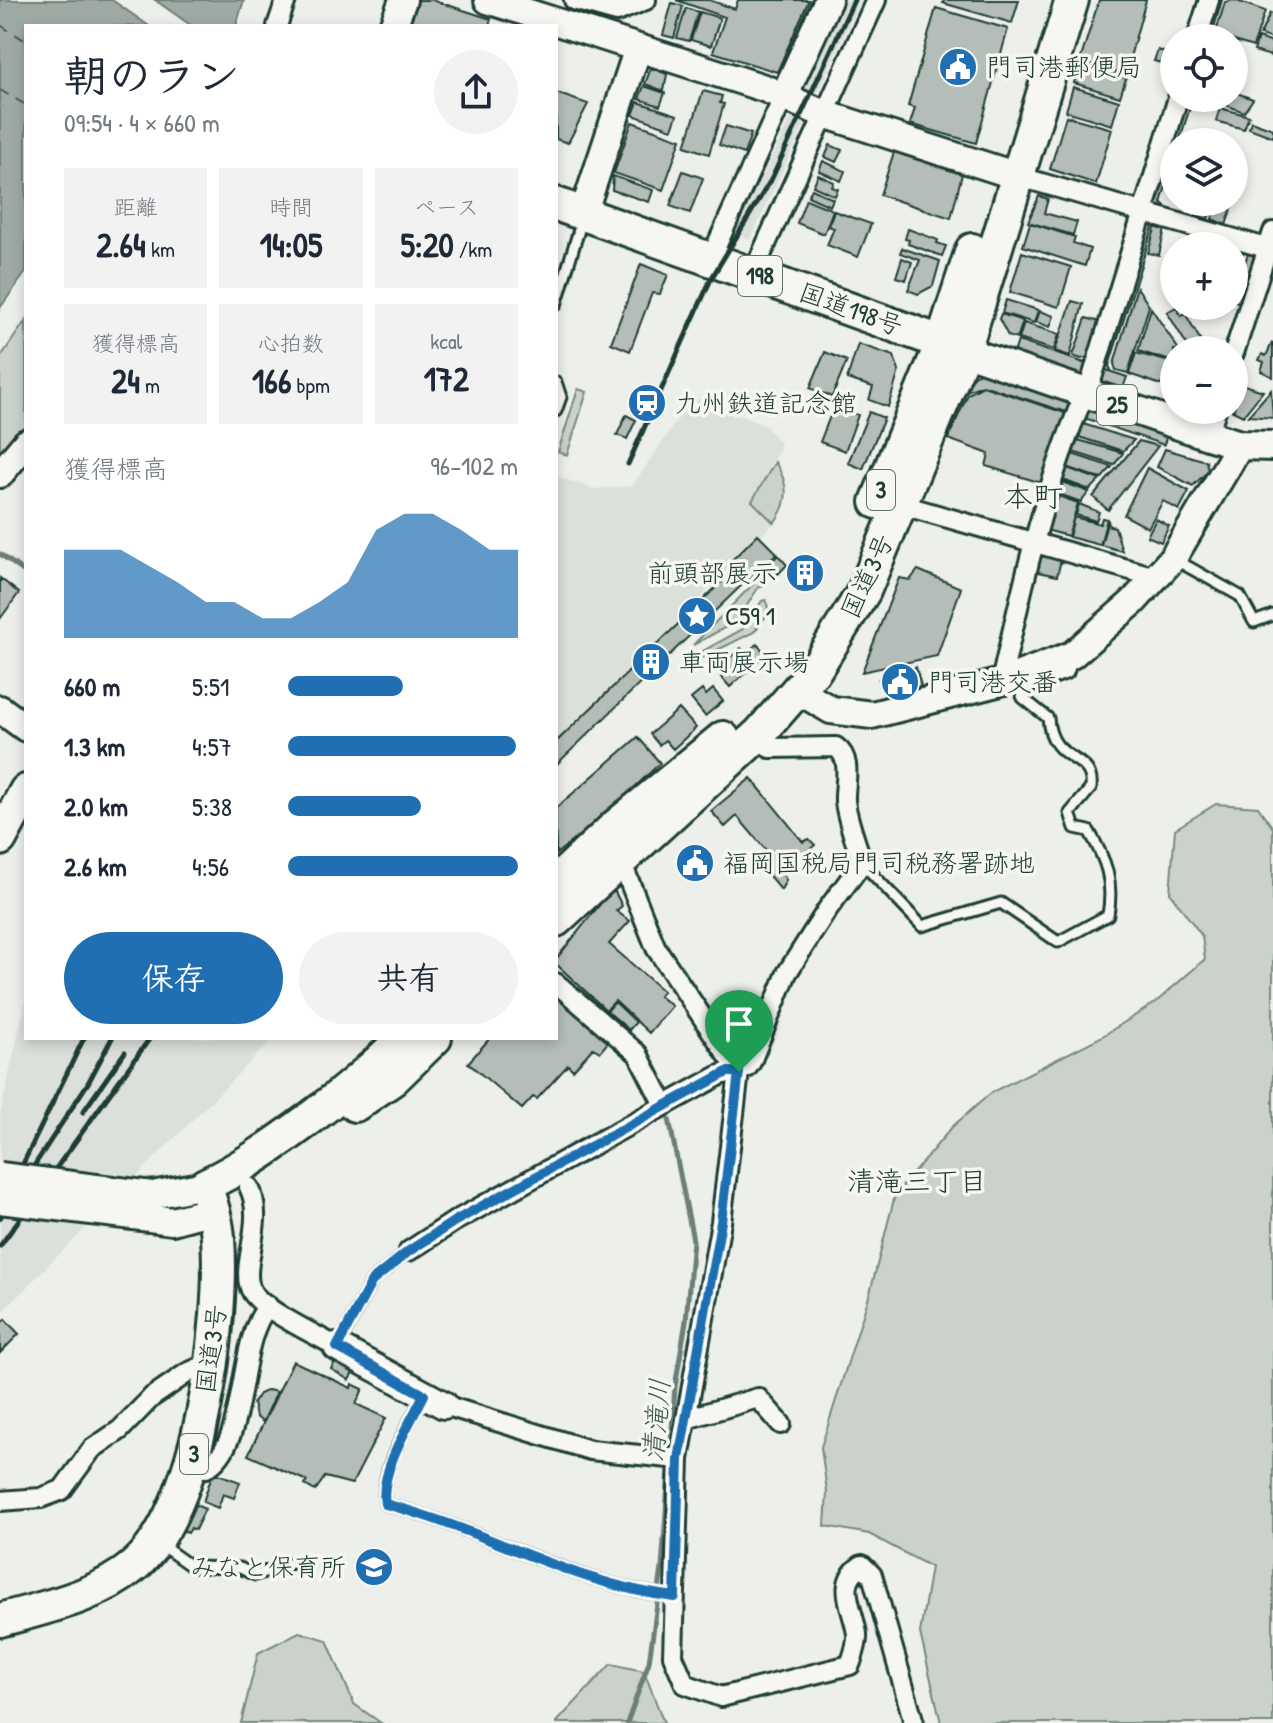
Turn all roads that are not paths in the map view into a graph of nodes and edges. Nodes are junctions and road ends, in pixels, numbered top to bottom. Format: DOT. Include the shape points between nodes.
graph roads {
  1 [pos="286,0"];
  2 [pos="403,0"];
  3 [pos="488,0"];
  4 [pos="574,0"];
  5 [pos="646,0"];
  6 [pos="828,0"];
  7 [pos="876,0"];
  8 [pos="1052,0"];
  9 [pos="1072,0"];
  10 [pos="1209,0"];
  11 [pos="278,24"];
  12 [pos="394,24"];
  13 [pos="1201,24"];
  14 [pos="638,48"];
  15 [pos="784,96"];
  16 [pos="1173,112"];
  17 [pos="824,114"];
  18 [pos="1007,174"];
  19 [pos="569,209"];
  20 [pos="1136,212"];
  21 [pos="1271,244"];
  22 [pos="710,260"];
  23 [pos="753,273"];
  24 [pos="558,290"];
  25 [pos="1240,336"];
  26 [pos="953,347"];
  27 [pos="1088,386"];
  28 [pos="1160,407"];
  29 [pos="1213,424"];
  30 [pos="24,445"];
  31 [pos="1240,445"];
  32 [pos="1273,446"];
  33 [pos="0,474"];
  34 [pos="889,501"];
  35 [pos="1033,541"];
  36 [pos="1164,567"];
  37 [pos="1273,615"];
  38 [pos="1072,655"];
  39 [pos="1001,682"];
  40 [pos="799,691"];
  41 [pos="0,709"];
  42 [pos="24,727"];
  43 [pos="760,733"];
  44 [pos="24,795"];
  45 [pos="0,839"];
  46 [pos="613,847"];
  47 [pos="862,863"];
  48 [pos="558,881"];
  49 [pos="558,917"];
  50 [pos="558,985"];
  51 [pos="401,1040"];
  52 [pos="433,1040"];
  53 [pos="739,1072"];
  54 [pos="664,1105"];
  55 [pos="0,1176"];
  56 [pos="249,1187"];
  57 [pos="209,1198"];
  58 [pos="0,1200"];
  59 [pos="151,1207"];
  60 [pos="409,1251"];
  61 [pos="268,1306"];
  62 [pos="337,1347"];
  63 [pos="210,1363"];
  64 [pos="434,1400"];
  65 [pos="686,1419"];
  66 [pos="781,1424"];
  67 [pos="679,1459"];
  68 [pos="191,1461"];
  69 [pos="0,1501"];
  70 [pos="155,1541"];
  71 [pos="295,1562"];
  72 [pos="675,1597"];
  73 [pos="0,1620"];
  74 [pos="914,1723"];
  1 -- 11 [label="street"];
  2 -- 12 [label="street"];
  3 -- 14 [label="street"];
  4 -- 5 [label="street" via="617,12"];
  6 -- 15 [label="street"];
  7 -- 17 [label="street"];
  8 -- 18 [label="highway, 国道3号 / 3"];
  9 -- 18 [label="highway, 国道3号 / 3"];
  10 -- 13 [label="street"];
  14 -- 15 [label="street"];
  14 -- 19 [label="street"];
  15 -- 17 [label="street"];
  15 -- 22 [label="street"];
  16 -- 20 [label="street"];
  17 -- 18 [label="street"];
  17 -- 23 [label="street"];
  18 -- 20 [label="street"];
  18 -- 26 [label="highway, 国道3号 / 3"];
  19 -- 22 [label="highway, 国道198号 / 198"];
  19 -- 24 [label="lane"];
  20 -- 21 [label="street"];
  20 -- 27 [label="street"];
  21 -- 25 [label="street"];
  22 -- 23 [label="highway, 国道198号 / 198"];
  23 -- 26 [label="highway, 国道198号 / 198"];
  26 -- 27 [label="main road, 25"];
  26 -- 34 [label="highway, 国道3号 / 3"];
  27 -- 28 [label="main road, 25"];
  27 -- 35 [label="street"];
  29 -- 31 [label="main road, 25"];
  30 -- 33 [label="street"];
  31 -- 32 [label="main road, 25"];
  31 -- 36 [label="street"];
  34 -- 35 [label="street"];
  34 -- 40 [label="highway, 国道3号 / 3" via="864,591"];
  34 -- 46 [label="highway, 国道3号 / 3" via="818,633 772,695"];
  35 -- 36 [label="street"];
  35 -- 39 [label="street"];
  36 -- 37 [label="lane" via="1240,596 1254,622"];
  36 -- 38 [label="street"];
  38 -- 39 [label="street"];
  38 -- 47 [label="lane" via="1068,673 1020,691 1048,718 1060,752 1085,765 1090,774 1091,788 1070,813 1075,828 1089,831 1107,863 1112,891 1108,915 1058,942 1001,903 922,926"];
  39 -- 40 [label="street" via="872,715 831,710"];
  40 -- 43 [label="highway, 国道3号 / 3"];
  41 -- 42 [label="street"];
  43 -- 46 [label="highway, 国道3号 / 3"];
  43 -- 47 [label="street" via="770,748 836,747 842,752 845,804"];
  44 -- 45 [label="highway"];
  46 -- 48 [label="highway, 国道3号 / 3"];
  46 -- 49 [label="highway, 国道3号 / 3"];
  46 -- 53 [label="street" via="656,948"];
  47 -- 53 [label="street" via="787,973 751,1062"];
  50 -- 54 [label="street" via="638,1054"];
  51 -- 57 [label="highway" via="234,1172"];
  52 -- 56 [label="highway" via="393,1079"];
  53 -- 54 [label="street" via="720,1075"];
  53 -- 65 [label="street" via="721,1222"];
  54 -- 60 [label="street"];
  55 -- 59 [label="street, bridge"];
  56 -- 57 [label="highway"];
  56 -- 61 [label="street" via="257,1211 250,1285"];
  57 -- 59 [label="street"];
  57 -- 63 [label="highway, 国道3号 / 3" via="218,1235 219,1285"];
  58 -- 59 [label="street, bridge"];
  60 -- 62 [label="lane" via="372,1281"];
  61 -- 62 [label="street"];
  61 -- 68 [label="street" via="252,1332 224,1453 206,1468"];
  62 -- 64 [label="street"];
  63 -- 68 [label="highway, 国道3号 / 3"];
  63 -- 69 [label="street" via="152,1397 92,1449 62,1490 41,1498"];
  64 -- 67 [label="street" via="590,1450"];
  64 -- 72 [label="lane" via="396,1452 385,1504 631,1592"];
  65 -- 66 [label="street" via="758,1398"];
  65 -- 67 [label="street"];
  67 -- 72 [label="street"];
  68 -- 70 [label="highway, 国道3号 / 3"];
  70 -- 71 [label="lane" via="192,1567 240,1568 255,1575"];
  70 -- 73 [label="highway, 国道3号 / 3" via="114,1580"];
  72 -- 74 [label="street" via="673,1656 685,1684 721,1697 850,1665 857,1638 846,1587 850,1573 862,1565 872,1575"];
}
